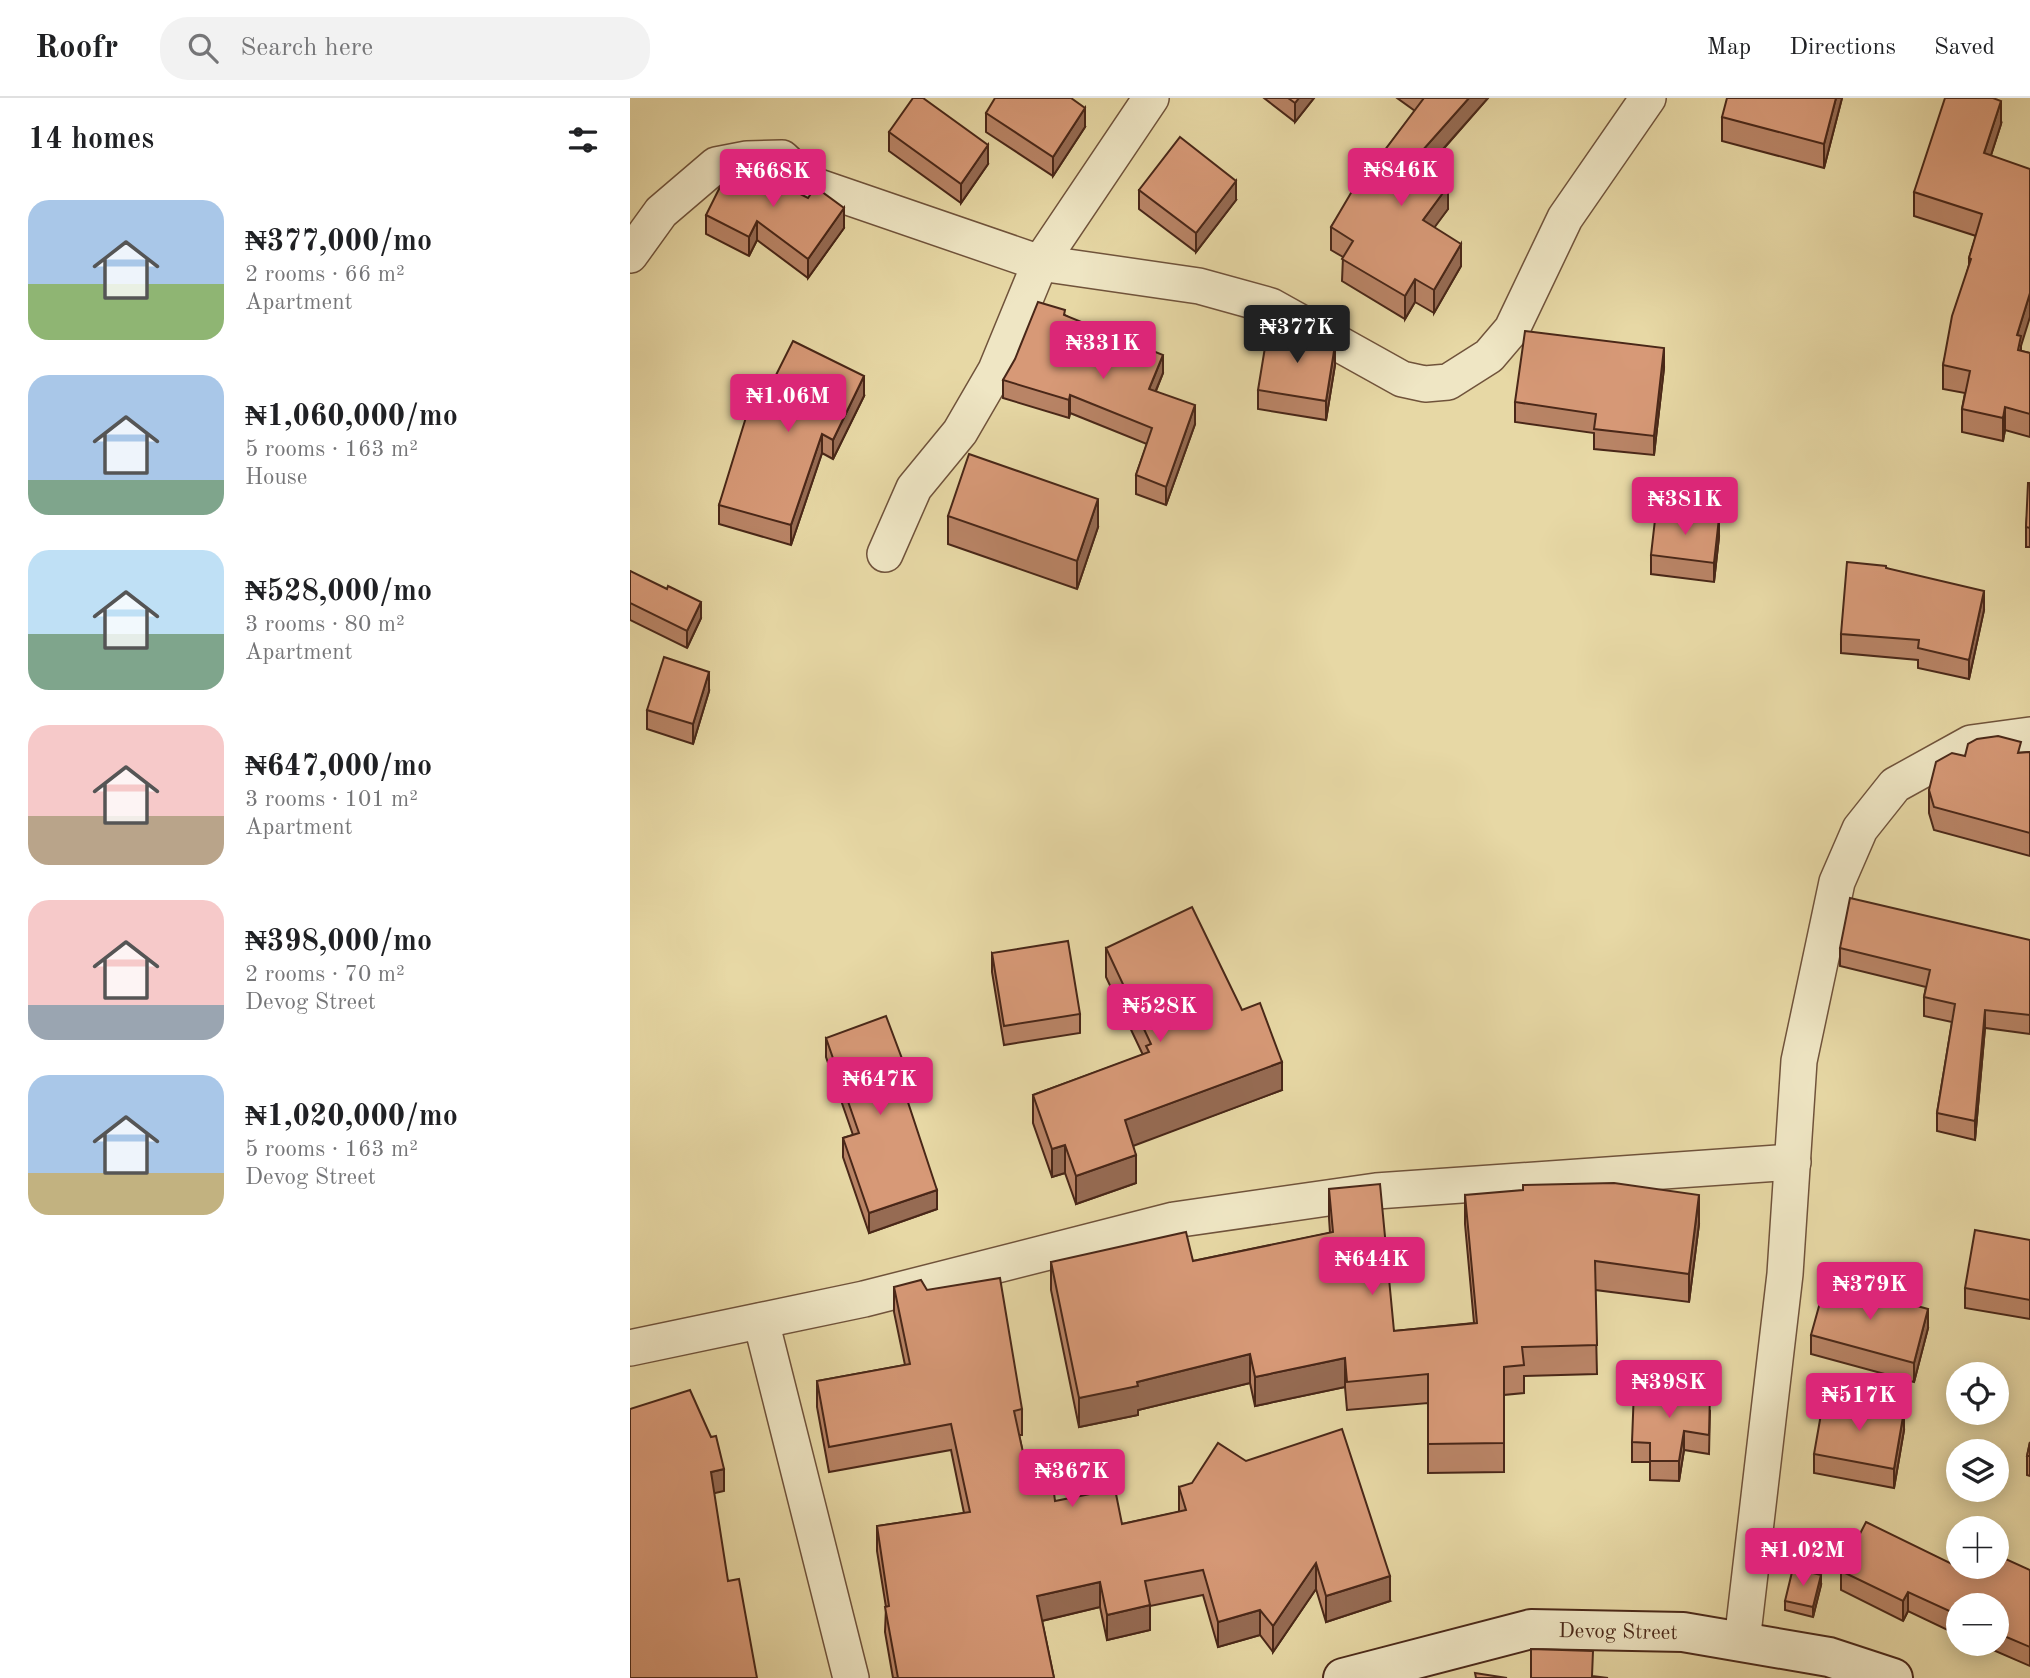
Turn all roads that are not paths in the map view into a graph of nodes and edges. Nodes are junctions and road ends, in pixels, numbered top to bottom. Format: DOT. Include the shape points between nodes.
graph roads {
  1 [pos="1151,98"];
  2 [pos="1648,98"];
  3 [pos="630,255"];
  4 [pos="1040,262"];
  5 [pos="885,554"];
  6 [pos="2030,735"];
  7 [pos="1793,1162"];
  8 [pos="761,1321"];
  9 [pos="630,1349"];
  10 [pos="1742,1642"];
  11 [pos="851,1678"];
  12 [pos="1343,1678"];
  13 [pos="1893,1678"];
  1 -- 4 [label="street"];
  2 -- 4 [label="street" via="1565,218 1512,329 1489,356 1448,382 1402,379 1271,306 1199,286"];
  3 -- 4 [label="street" via="661,212 716,165 782,158 810,184"];
  4 -- 5 [label="street" via="996,370 960,432 914,488"];
  6 -- 7 [label="street" via="1971,743 1928,766 1895,785 1860,829 1837,882 1802,1049"];
  7 -- 8 [label="street" via="1376,1191 1174,1220"];
  7 -- 10 [label="street" via="1785,1273"];
  8 -- 9 [label="street"];
  8 -- 11 [label="street"];
  10 -- 12 [label="street, Devog Street" via="1683,1632 1531,1629"];
  10 -- 13 [label="street, Devog Street" via="1829,1657"];
}
